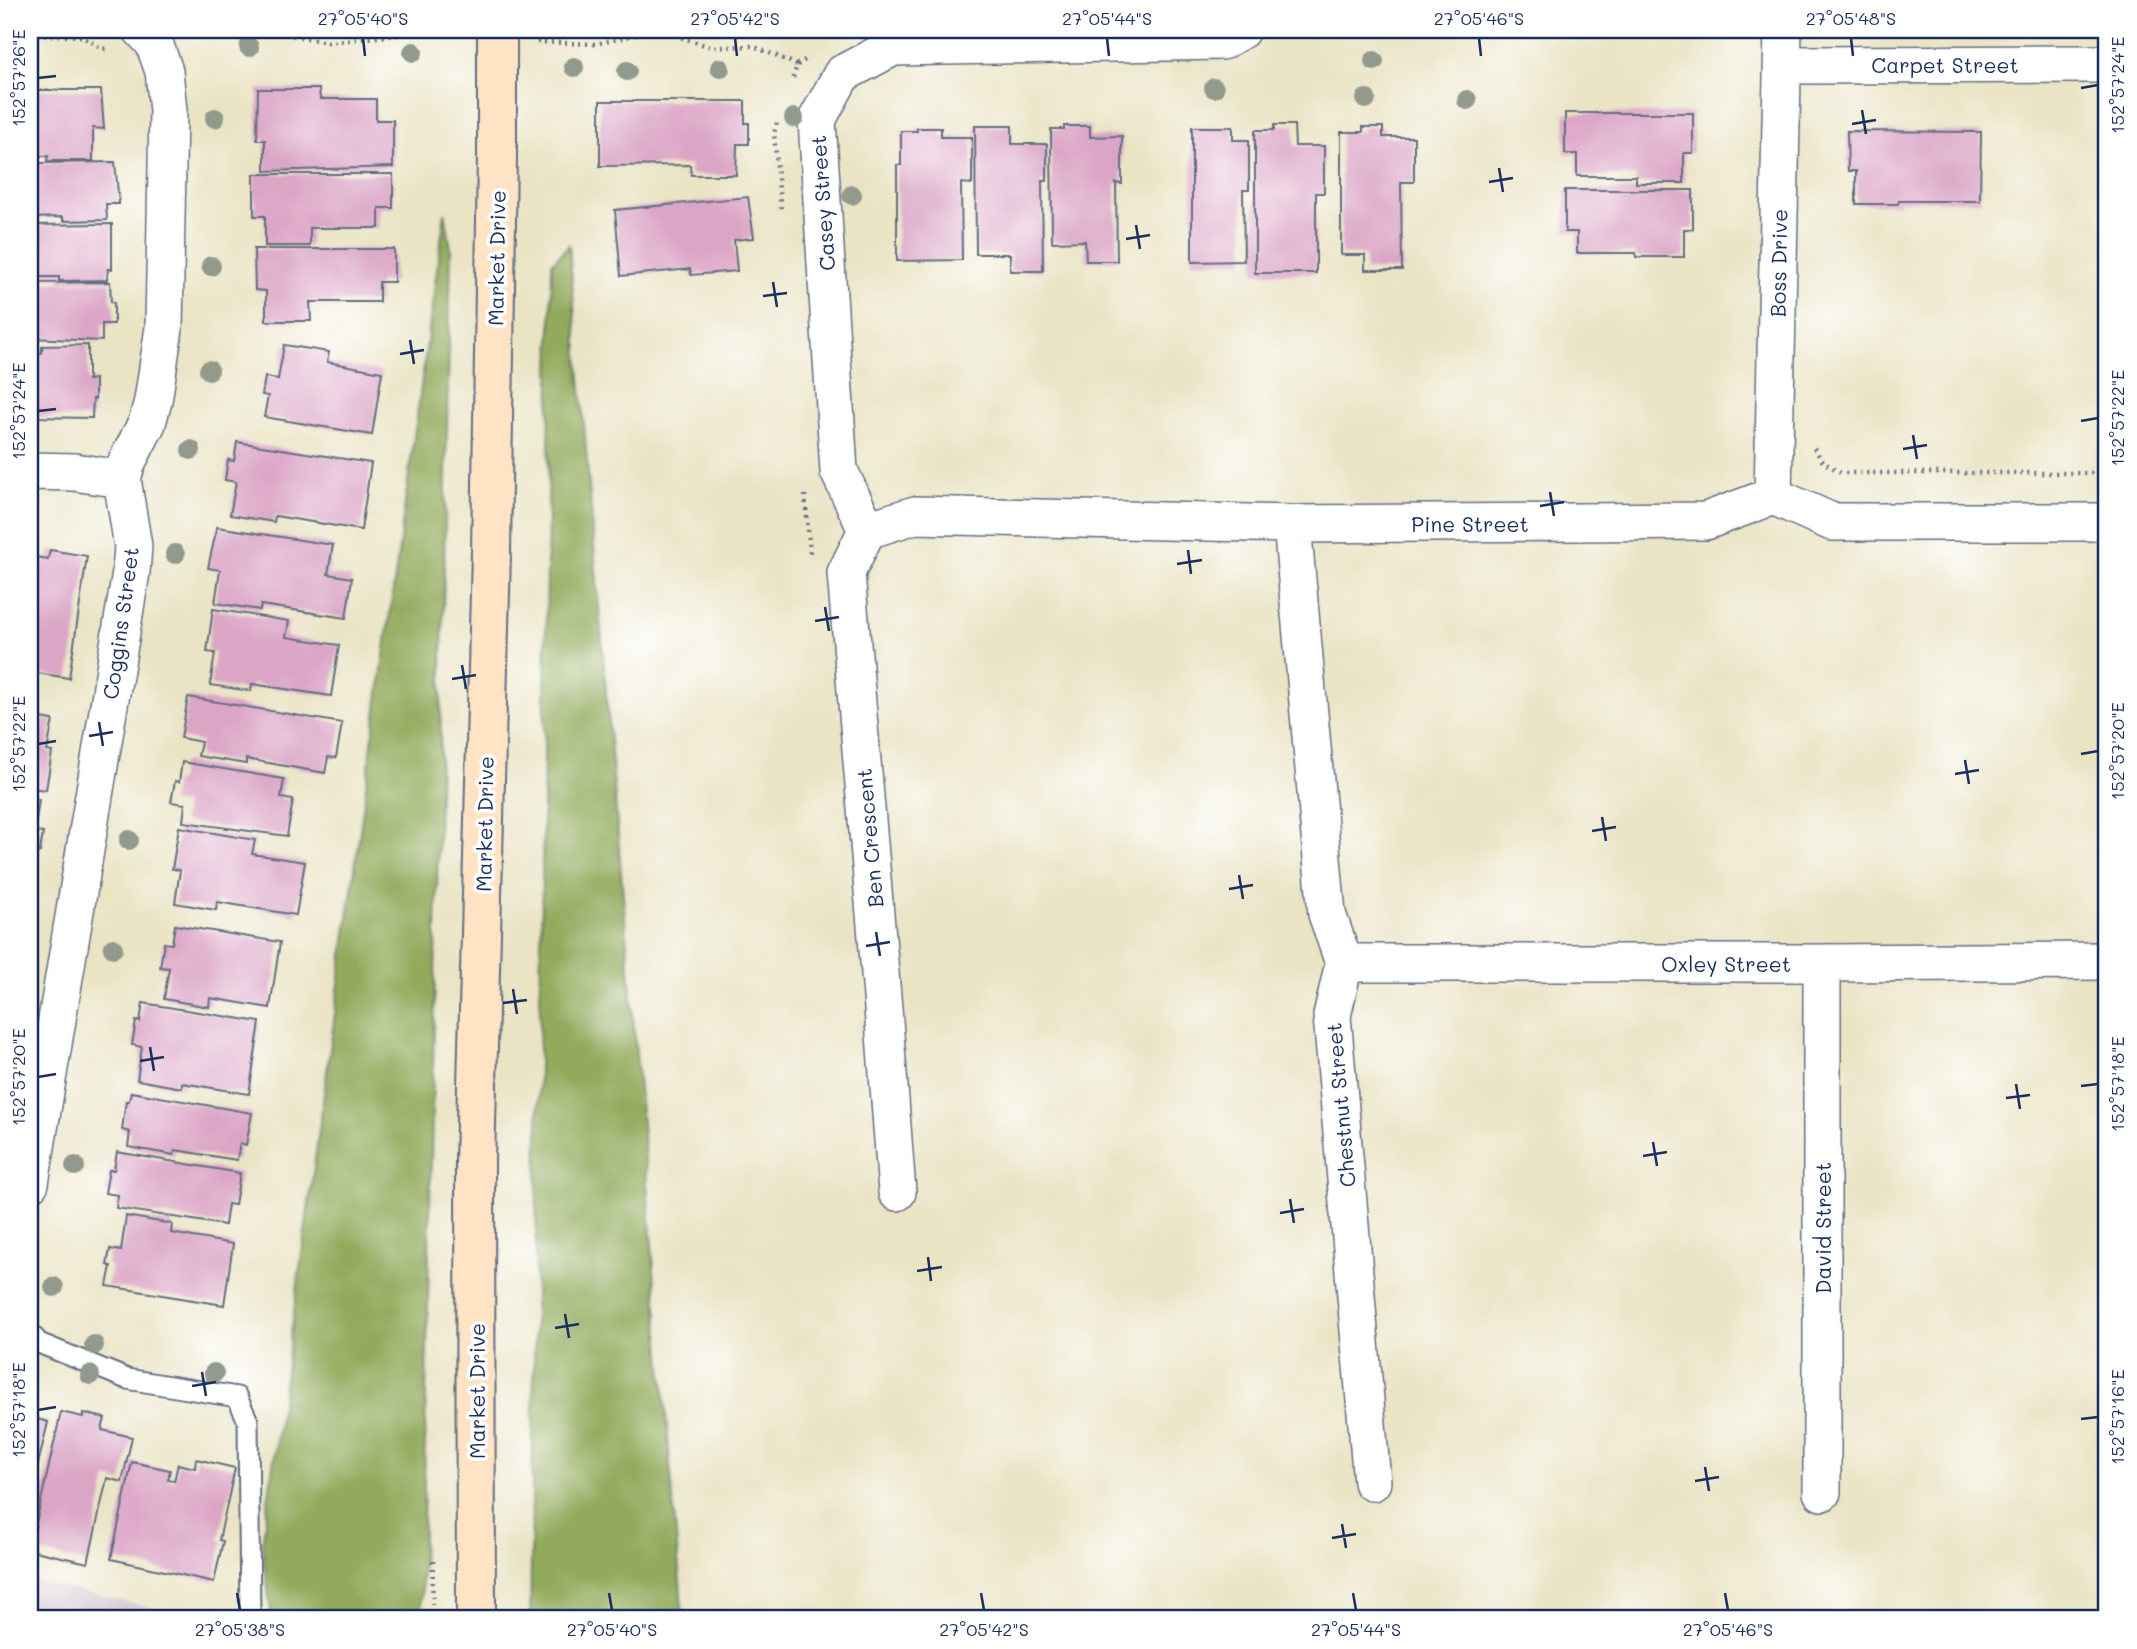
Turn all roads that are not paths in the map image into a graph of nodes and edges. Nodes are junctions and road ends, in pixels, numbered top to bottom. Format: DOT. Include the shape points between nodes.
graph roads {
  1 [pos="142,30"];
  2 [pos="497,30"];
  3 [pos="1241,30"];
  4 [pos="1783,47"];
  5 [pos="2107,64"];
  6 [pos="30,471"];
  7 [pos="122,479"];
  8 [pos="1773,496"];
  9 [pos="2107,523"];
  10 [pos="1292,524"];
  11 [pos="867,530"];
  12 [pos="2107,961"];
  13 [pos="1344,963"];
  14 [pos="1822,963"];
  15 [pos="30,1182"];
  16 [pos="897,1192"];
  17 [pos="30,1333"];
  18 [pos="1372,1482"];
  19 [pos="1822,1492"];
  20 [pos="250,1619"];
  21 [pos="476,1619"];
  1 -- 7 [label="street" via="153,43 164,71 168,111 164,328 147,423"];
  2 -- 21 [label="street, Market Drive" via="491,525 475,1162"];
  3 -- 11 [label="street, Casey Street" via="1222,41 893,47 842,74 817,120 839,471"];
  4 -- 5 [label="street, Carpet Street"];
  4 -- 8 [label="street, Boss Drive"];
  6 -- 7 [label="street"];
  7 -- 15 [label="street, Coggins Street" via="134,546 131,572"];
  8 -- 9 [label="street" via="1832,522"];
  8 -- 10 [label="street, Pine Street" via="1706,522"];
  10 -- 11 [label="street, Pine Street" via="915,515"];
  10 -- 13 [label="street" via="1326,914"];
  11 -- 16 [label="street, Ben Crescent" via="846,573"];
  12 -- 14 [label="street, Oxley Street"];
  13 -- 14 [label="street, Oxley Street"];
  13 -- 18 [label="street, Chestnut Street" via="1332,1016"];
  14 -- 19 [label="street, David Street"];
  17 -- 20 [label="lane" via="39,1343 127,1379 237,1396 248,1421"];
}
